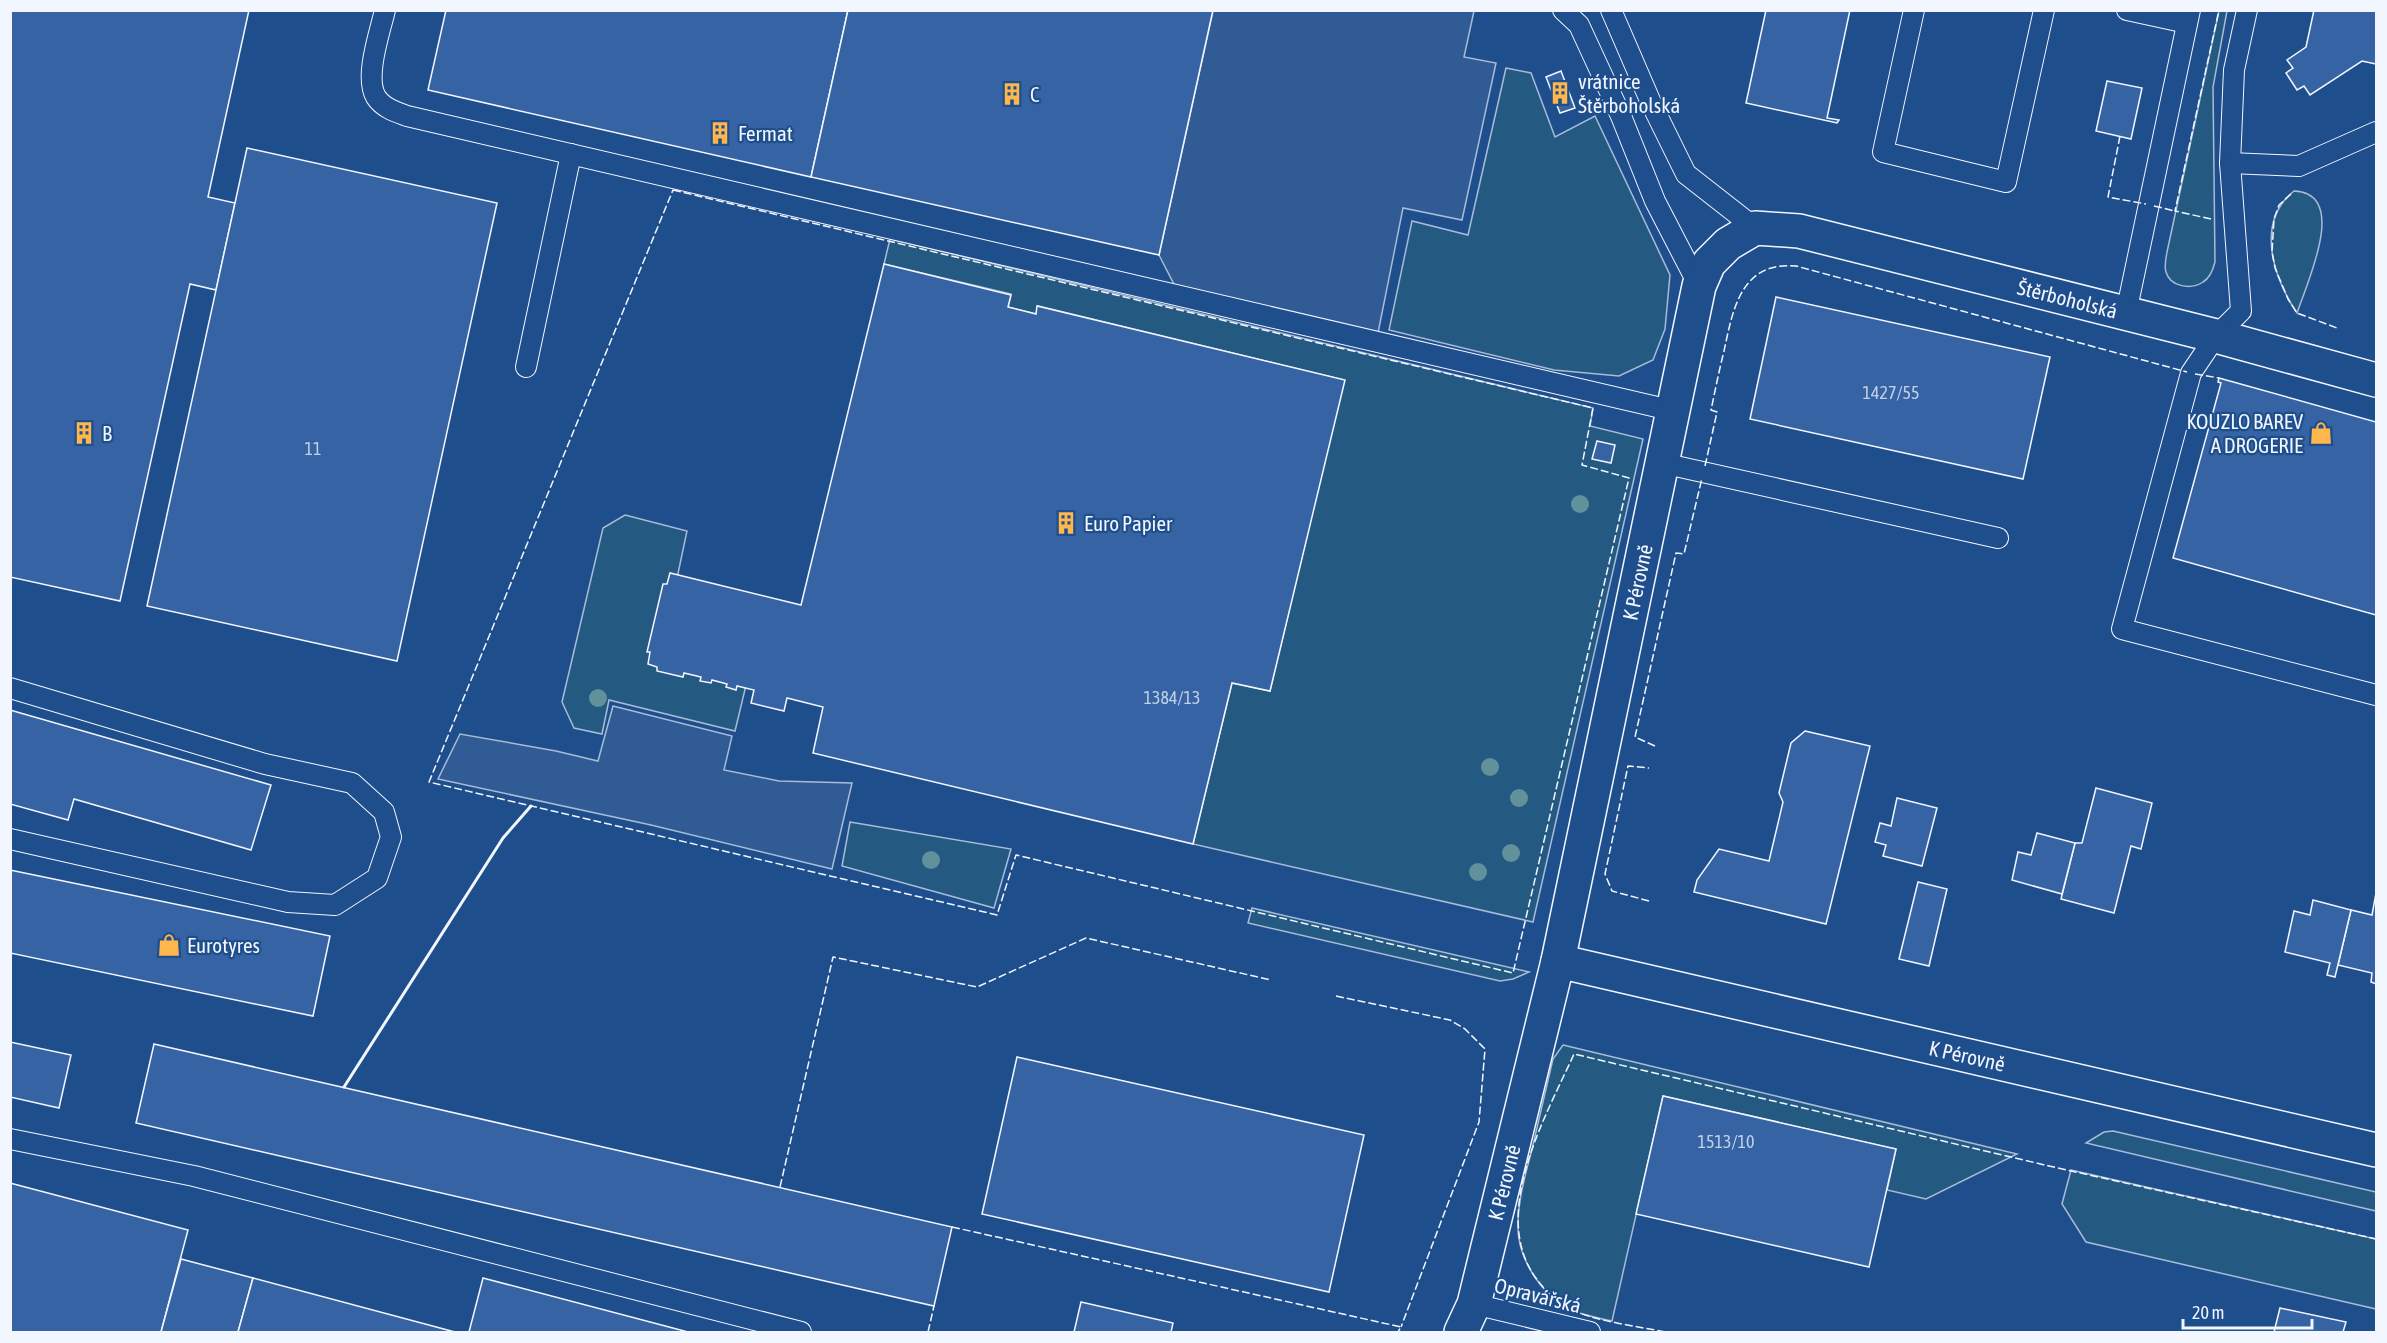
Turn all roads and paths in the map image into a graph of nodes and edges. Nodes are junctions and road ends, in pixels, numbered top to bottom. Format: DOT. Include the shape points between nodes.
graph roads {
  1 [pos="385,10"];
  2 [pos="1563,10"];
  3 [pos="1611,10"];
  4 [pos="1914,10"];
  5 [pos="2044,10"];
  6 [pos="2127,10"];
  7 [pos="2247,10"];
  8 [pos="2188,17"];
  9 [pos="2376,132"];
  10 [pos="571,154"];
  11 [pos="2230,163"];
  12 [pos="1755,228"];
  13 [pos="1699,286"];
  14 [pos="2126,313"];
  15 [pos="2216,336"];
  16 [pos="526,367"];
  17 [pos="2376,380"];
  18 [pos="1657,407"];
  19 [pos="1662,463"];
  20 [pos="1998,538"];
  21 [pos="10,688"];
  22 [pos="2376,695"];
  23 [pos="10,839"];
  24 [pos="1558,961"];
  25 [pos="10,1139"];
  26 [pos="2376,1150"];
  27 [pos="1468,1318"];
  28 [pos="801,1332"];
  29 [pos="1590,1332"];
  1 -- 10 [label="lane" via="371,82 376,97 384,105 408,116"];
  2 -- 13 [label="lane" via="1579,25 1654,201"];
  3 -- 12 [label="lane" via="1686,174"];
  4 -- 5 [label="lane" via="1883,152 2006,182"];
  6 -- 8 [label="lane"];
  7 -- 11 [label="lane" via="2234,69"];
  8 -- 14 [label="lane"];
  9 -- 11 [label="lane" via="2299,166"];
  10 -- 16 [label="lane"];
  10 -- 18 [label="lane"];
  11 -- 15 [label="lane" via="2241,311"];
  12 -- 13 [label="street, K Pérovně" via="1728,244 1709,263"];
  12 -- 14 [label="street, Štěrboholská" via="1799,231"];
  13 -- 19 [label="street, K Pérovně"];
  14 -- 15 [label="street, Štěrboholská"];
  15 -- 17 [label="street, Štěrboholská"];
  15 -- 22 [label="lane" via="2191,373 2122,629"];
  19 -- 20 [label="lane"];
  19 -- 24 [label="street, K Pérovně"];
  21 -- 23 [label="lane" via="265,764 352,783 384,812 391,837 377,878 335,905 288,902"];
  24 -- 26 [label="street, K Pérovně"];
  24 -- 27 [label="street, K Pérovně"];
  25 -- 28 [label="lane" via="194,1176"];
  27 -- 29 [label="lane, Opravářská"];
}
